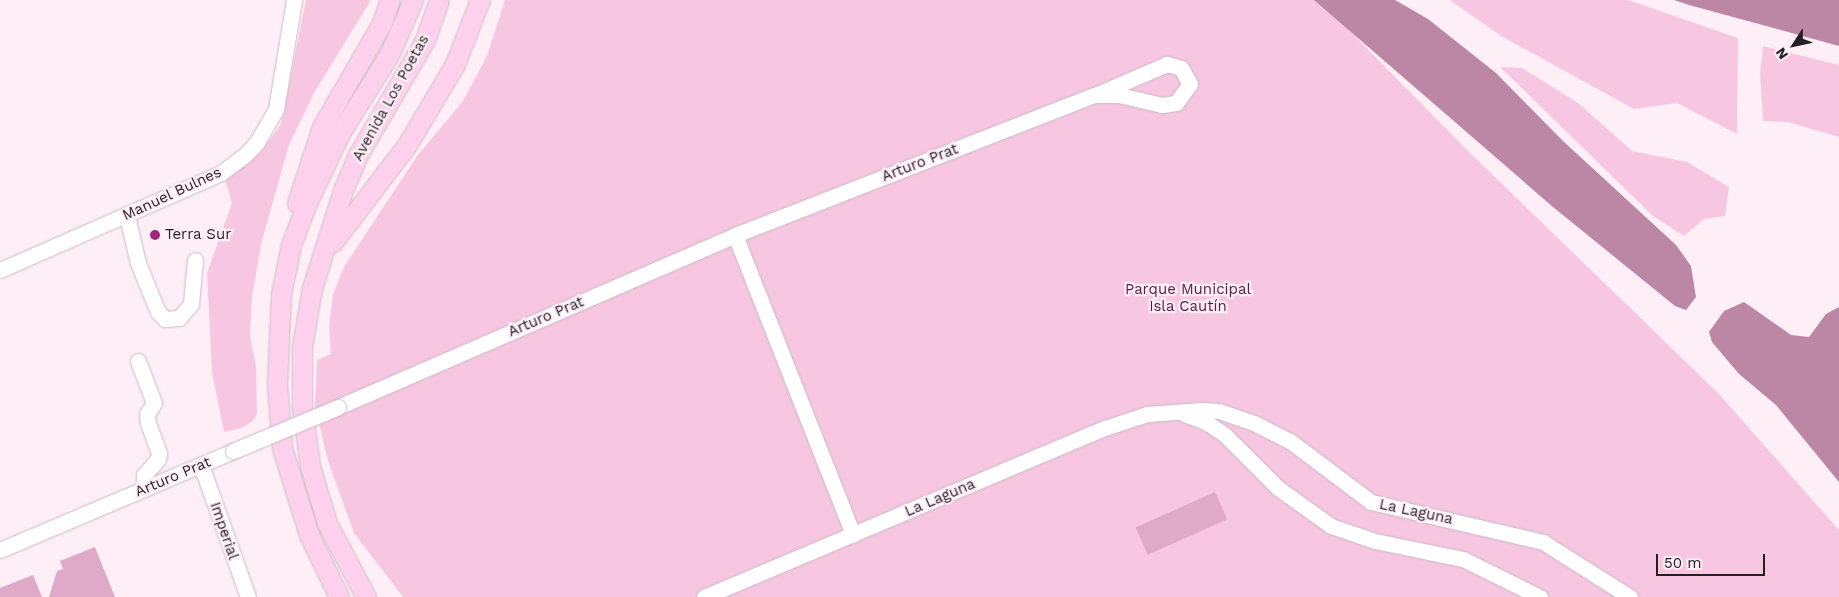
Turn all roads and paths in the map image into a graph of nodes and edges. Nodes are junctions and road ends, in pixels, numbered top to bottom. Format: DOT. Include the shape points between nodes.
graph roads {
  1 [pos="294,0"];
  2 [pos="390,0"];
  3 [pos="414,0"];
  4 [pos="439,0"];
  5 [pos="480,0"];
  6 [pos="1095,94"];
  7 [pos="127,216"];
  8 [pos="735,235"];
  9 [pos="320,259"];
  10 [pos="195,260"];
  11 [pos="286,265"];
  12 [pos="0,270"];
  13 [pos="138,361"];
  14 [pos="1180,412"];
  15 [pos="201,465"];
  16 [pos="144,489"];
  17 [pos="853,535"];
  18 [pos="0,550"];
  19 [pos="248,597"];
  20 [pos="339,597"];
  21 [pos="366,597"];
  22 [pos="704,597"];
  23 [pos="1540,597"];
  24 [pos="1630,597"];
  1 -- 7 [label="street, Manuel Bulnes" via="276,109 257,142 221,172"];
  2 -- 11 [label="main road" via="382,23 322,126 293,220"];
  3 -- 11 [label="main road, Avenida Los Poetas" via="389,55 327,159 298,224"];
  4 -- 9 [label="main road, Avenida Los Poetas" via="425,40 358,155"];
  5 -- 9 [label="main road" via="455,64 407,145"];
  6 -- 6 [label="street, Arturo Prat" via="1167,64 1181,68 1190,84 1176,103 1162,105 1119,95"];
  6 -- 8 [label="street, Arturo Prat"];
  7 -- 10 [label="street" via="138,263 158,312 165,319 179,318 191,304"];
  7 -- 12 [label="street, Manuel Bulnes"];
  8 -- 15 [label="street, Arturo Prat, bridge"];
  8 -- 17 [label="street"];
  9 -- 21 [label="main road, Avenida Los Poetas" via="302,347 305,437 327,523"];
  11 -- 20 [label="main road, Avenida Los Poetas" via="277,353 282,448 306,528"];
  13 -- 16 [label="street" via="154,403 147,414 148,424 159,453 158,459 144,475"];
  14 -- 17 [label="street, La Laguna" via="1146,414 1105,428"];
  14 -- 23 [label="street, La Laguna" via="1206,422 1225,435 1278,488 1331,526 1375,541 1464,559"];
  14 -- 24 [label="street, La Laguna" via="1219,412 1256,424 1290,441 1371,502 1543,542"];
  15 -- 16 [label="street, Arturo Prat"];
  15 -- 19 [label="street, Imperial"];
  16 -- 18 [label="street, Arturo Prat"];
  17 -- 22 [label="street, La Laguna"];
}
